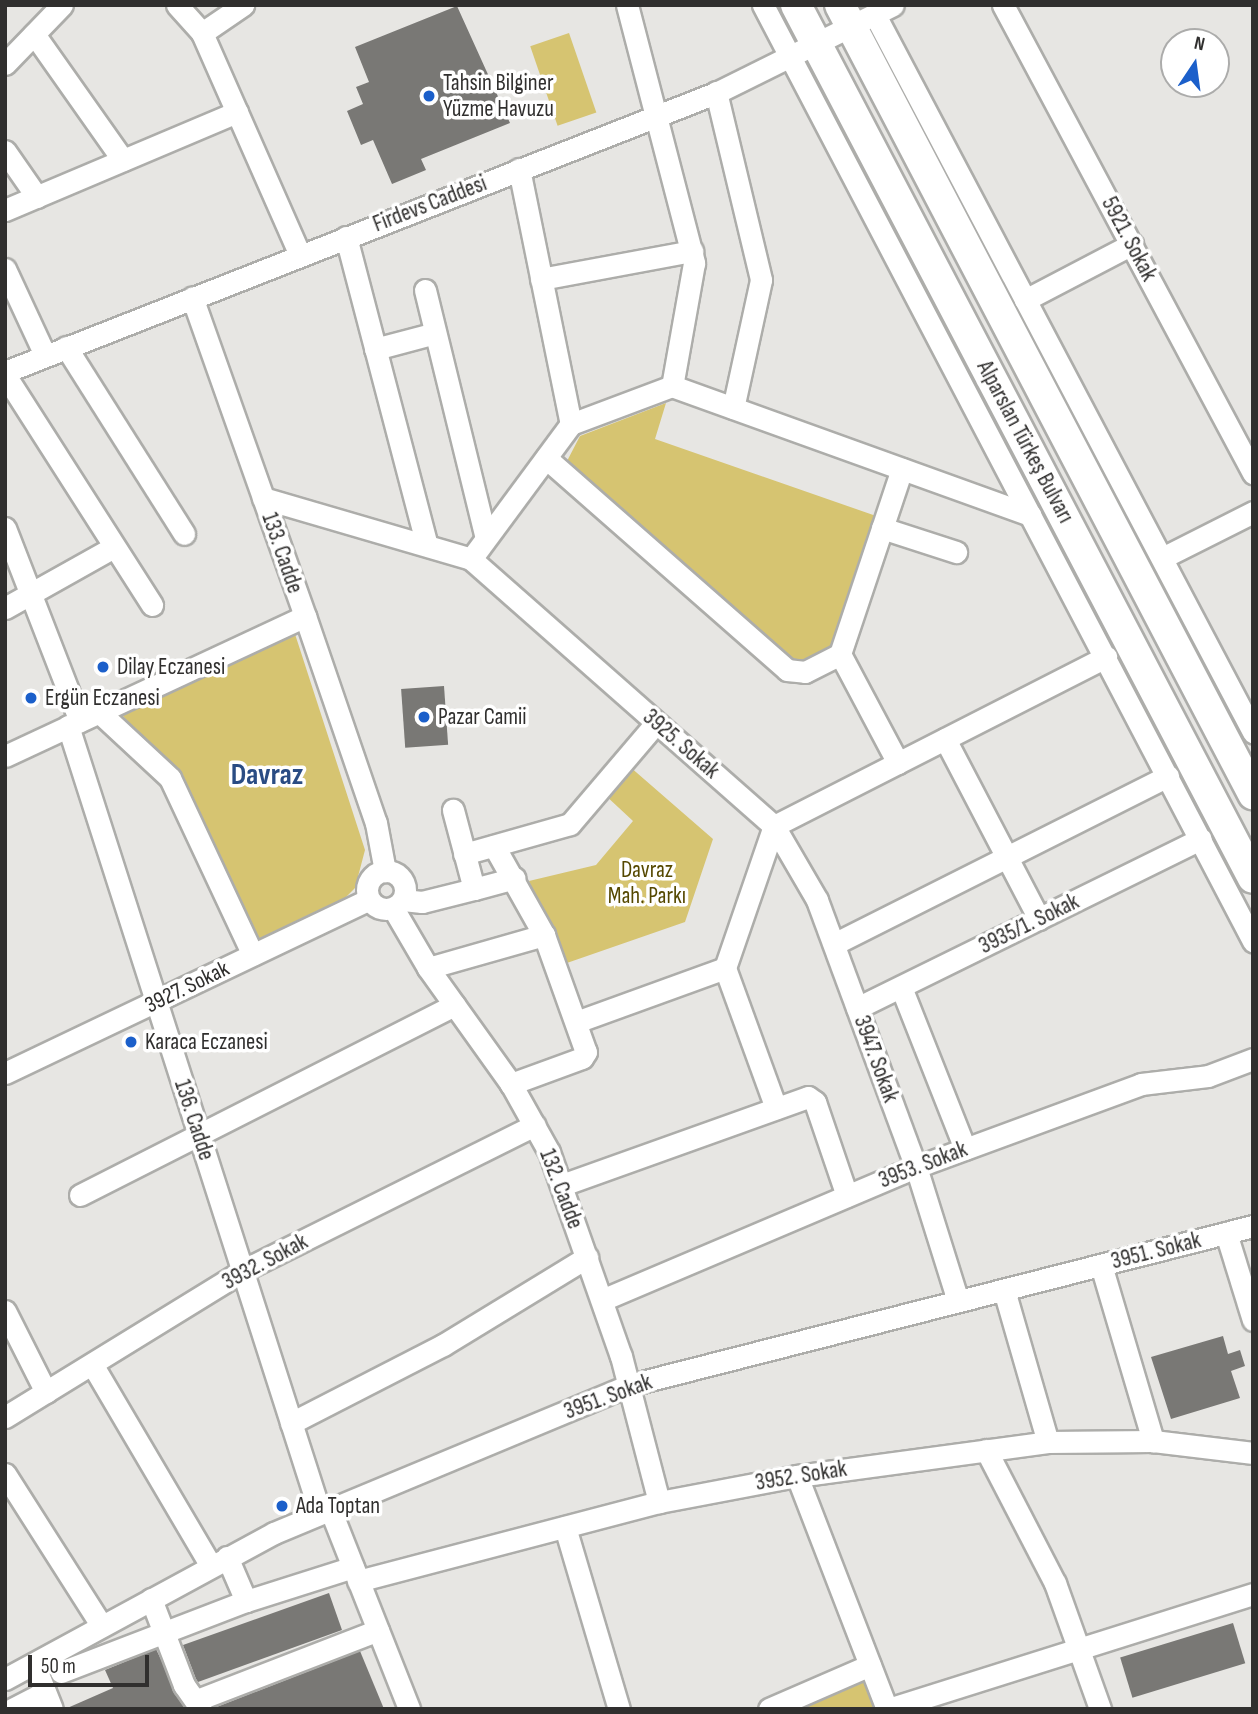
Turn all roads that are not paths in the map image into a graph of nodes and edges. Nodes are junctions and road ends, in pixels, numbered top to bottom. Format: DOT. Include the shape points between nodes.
graph roads {
  1 [pos="62,5"];
  2 [pos="177,5"];
  3 [pos="243,5"];
  4 [pos="627,5"];
  5 [pos="763,5"];
  6 [pos="796,5"];
  7 [pos="1003,5"];
  8 [pos="865,13"];
  9 [pos="202,33"];
  10 [pos="34,34"];
  11 [pos="804,51"];
  12 [pos="5,64"];
  13 [pos="716,92"];
  14 [pos="237,112"];
  15 [pos="659,114"];
  16 [pos="5,151"];
  17 [pos="123,160"];
  18 [pos="519,169"];
  19 [pos="37,197"];
  20 [pos="5,210"];
  21 [pos="346,237"];
  22 [pos="1132,244"];
  23 [pos="692,251"];
  24 [pos="300,255"];
  25 [pos="5,269"];
  26 [pos="541,279"];
  27 [pos="425,290"];
  28 [pos="192,297"];
  29 [pos="1025,300"];
  30 [pos="435,333"];
  31 [pos="66,346"];
  32 [pos="375,349"];
  33 [pos="45,355"];
  34 [pos="5,373"];
  35 [pos="672,386"];
  36 [pos="733,408"];
  37 [pos="571,424"];
  38 [pos="546,458"];
  39 [pos="902,469"];
  40 [pos="1253,472"];
  41 [pos="263,498"];
  42 [pos="1253,512"];
  43 [pos="1031,515"];
  44 [pos="5,528"];
  45 [pos="883,528"];
  46 [pos="184,534"];
  47 [pos="486,538"];
  48 [pos="426,546"];
  49 [pos="113,548"];
  50 [pos="956,552"];
  51 [pos="1161,558"];
  52 [pos="471,559"];
  53 [pos="32,596"];
  54 [pos="152,605"];
  55 [pos="5,608"];
  56 [pos="304,616"];
  57 [pos="841,654"];
  58 [pos="1106,657"];
  59 [pos="83,720"];
  60 [pos="656,723"];
  61 [pos="1253,732"];
  62 [pos="945,739"];
  63 [pos="5,756"];
  64 [pos="898,763"];
  65 [pos="1168,776"];
  66 [pos="1253,794"];
  67 [pos="453,810"];
  68 [pos="774,826"];
  69 [pos="1201,839"];
  70 [pos="494,846"];
  71 [pos="464,854"];
  72 [pos="1007,857"];
  73 [pos="385,871"];
  74 [pos="515,878"];
  75 [pos="1253,878"];
  76 [pos="474,889"];
  77 [pos="369,899"];
  78 [pos="398,904"];
  79 [pos="1039,919"];
  80 [pos="544,935"];
  81 [pos="1253,941"];
  82 [pos="834,944"];
  83 [pos="253,955"];
  84 [pos="428,968"];
  85 [pos="725,968"];
  86 [pos="901,987"];
  87 [pos="156,1002"];
  88 [pos="455,1005"];
  89 [pos="857,1008"];
  90 [pos="576,1023"];
  91 [pos="1253,1059"];
  92 [pos="5,1073"];
  93 [pos="511,1084"];
  94 [pos="776,1108"];
  95 [pos="535,1125"];
  96 [pos="199,1135"];
  97 [pos="965,1149"];
  98 [pos="916,1167"];
  99 [pos="562,1185"];
  100 [pos="80,1195"];
  101 [pos="847,1196"];
  102 [pos="1253,1226"];
  103 [pos="1226,1233"];
  104 [pos="587,1257"];
  105 [pos="1101,1265"];
  106 [pos="242,1271"];
  107 [pos="1004,1290"];
  108 [pos="601,1300"];
  109 [pos="958,1301"];
  110 [pos="5,1311"];
  111 [pos="1253,1320"];
  112 [pos="92,1364"];
  113 [pos="630,1385"];
  114 [pos="46,1392"];
  115 [pos="5,1417"];
  116 [pos="291,1423"];
  117 [pos="1153,1441"];
  118 [pos="1048,1442"];
  119 [pos="986,1450"];
  120 [pos="1253,1453"];
  121 [pos="5,1474"];
  122 [pos="797,1476"];
  123 [pos="659,1502"];
  124 [pos="325,1511"];
  125 [pos="565,1527"];
  126 [pos="219,1561"];
  127 [pos="356,1574"];
  128 [pos="1253,1594"];
  129 [pos="150,1599"];
  130 [pos="246,1601"];
  131 [pos="102,1626"];
  132 [pos="378,1630"];
  133 [pos="163,1631"];
  134 [pos="1083,1648"];
  135 [pos="34,1664"];
  136 [pos="870,1665"];
  137 [pos="61,1672"];
  138 [pos="5,1679"];
  139 [pos="48,1700"];
  140 [pos="199,1704"];
  141 [pos="12,1709"];
  142 [pos="409,1709"];
  143 [pos="619,1709"];
  144 [pos="769,1709"];
  145 [pos="887,1709"];
  146 [pos="1100,1709"];
  1 -- 10 [label="street"];
  2 -- 9 [label="street"];
  3 -- 9 [label="street"];
  4 -- 15 [label="street"];
  5 -- 11 [label="street"];
  6 -- 11 [label="highway, Alparslan Türkeş Bulvarı"];
  7 -- 22 [label="street, 5921. Sokak"];
  8 -- 11 [label="street, Firdevs Caddesi"];
  8 -- 29 [label="street"];
  8 -- 66 [label="highway, Alparslan Türkeş Bulvarı"];
  9 -- 14 [label="street"];
  10 -- 12 [label="street"];
  10 -- 17 [label="street"];
  11 -- 13 [label="street, Firdevs Caddesi"];
  11 -- 43 [label="street"];
  11 -- 75 [label="highway, Alparslan Türkeş Bulvarı"];
  13 -- 15 [label="street, Firdevs Caddesi"];
  13 -- 36 [label="street" via="761,280"];
  14 -- 17 [label="street"];
  14 -- 24 [label="street"];
  15 -- 18 [label="street, Firdevs Caddesi"];
  15 -- 23 [label="street"];
  16 -- 19 [label="street"];
  17 -- 19 [label="street"];
  18 -- 21 [label="street, Firdevs Caddesi"];
  18 -- 26 [label="street"];
  19 -- 20 [label="street"];
  21 -- 24 [label="street, Firdevs Caddesi"];
  21 -- 32 [label="street"];
  22 -- 29 [label="street"];
  22 -- 40 [label="street, 5921. Sokak"];
  23 -- 26 [label="street"];
  23 -- 35 [label="street" via="695,281"];
  24 -- 28 [label="street, Firdevs Caddesi"];
  25 -- 33 [label="street"];
  26 -- 37 [label="street"];
  27 -- 30 [label="street"];
  28 -- 31 [label="street, Firdevs Caddesi"];
  28 -- 41 [label="street, 133. Cadde"];
  29 -- 51 [label="street"];
  30 -- 32 [label="street"];
  30 -- 47 [label="street"];
  31 -- 33 [label="street, Firdevs Caddesi"];
  31 -- 46 [label="street"];
  32 -- 48 [label="street"];
  33 -- 34 [label="street, Firdevs Caddesi"];
  34 -- 49 [label="street"];
  35 -- 36 [label="street"];
  35 -- 37 [label="street"];
  36 -- 39 [label="street"];
  37 -- 38 [label="street"];
  38 -- 47 [label="street"];
  38 -- 57 [label="street" via="787,670 805,672"];
  39 -- 43 [label="street"];
  39 -- 45 [label="street"];
  41 -- 48 [label="street, 3925. Sokak"];
  41 -- 56 [label="street, 133. Cadde"];
  42 -- 51 [label="street"];
  43 -- 58 [label="street"];
  44 -- 53 [label="street, 136. Cadde"];
  45 -- 50 [label="street"];
  45 -- 57 [label="street"];
  47 -- 52 [label="street"];
  48 -- 52 [label="street, 3925. Sokak"];
  49 -- 53 [label="street"];
  49 -- 54 [label="street"];
  51 -- 61 [label="street"];
  52 -- 60 [label="street, 3925. Sokak"];
  53 -- 55 [label="street"];
  53 -- 59 [label="street, 136. Cadde"];
  56 -- 59 [label="street, 133. Cadde"];
  56 -- 73 [label="street" via="376,822"];
  57 -- 64 [label="street"];
  58 -- 62 [label="street"];
  58 -- 65 [label="street"];
  59 -- 63 [label="street, 133. Cadde"];
  59 -- 83 [label="street" via="170,778"];
  59 -- 87 [label="street, 136. Cadde"];
  60 -- 68 [label="street, 3925. Sokak"];
  60 -- 70 [label="street" via="570,824"];
  62 -- 64 [label="street"];
  62 -- 72 [label="street"];
  64 -- 68 [label="street"];
  65 -- 69 [label="street"];
  65 -- 72 [label="street"];
  67 -- 71 [label="street"];
  68 -- 82 [label="street, 3947. Sokak" via="804,873"];
  68 -- 85 [label="street"];
  69 -- 79 [label="street, 3935/1. Sokak"];
  69 -- 81 [label="street"];
  70 -- 71 [label="street"];
  70 -- 74 [label="street"];
  71 -- 76 [label="street"];
  72 -- 79 [label="street"];
  72 -- 82 [label="street"];
  73 -- 77 [label="street" via="368,883"];
  73 -- 78 [label="street" via="404,882"];
  74 -- 76 [label="street"];
  74 -- 80 [label="street"];
  76 -- 78 [label="street"];
  77 -- 78 [label="street" via="381,909"];
  77 -- 83 [label="street, 3927. Sokak"];
  78 -- 84 [label="street, 132. Cadde"];
  79 -- 86 [label="street, 3935/1. Sokak"];
  80 -- 84 [label="street"];
  80 -- 90 [label="street"];
  82 -- 89 [label="street, 3947. Sokak"];
  83 -- 87 [label="street, 3927. Sokak"];
  84 -- 88 [label="street, 132. Cadde"];
  85 -- 90 [label="street"];
  85 -- 94 [label="street"];
  86 -- 89 [label="street, 3935/1. Sokak"];
  86 -- 97 [label="street"];
  87 -- 92 [label="street, 3927. Sokak"];
  87 -- 96 [label="street, 136. Cadde"];
  88 -- 93 [label="street, 132. Cadde"];
  88 -- 96 [label="street"];
  89 -- 98 [label="street, 3947. Sokak"];
  90 -- 93 [label="street" via="584,1056"];
  91 -- 97 [label="street, 3953. Sokak" via="1208,1076 1140,1084"];
  93 -- 95 [label="street, 132. Cadde"];
  94 -- 99 [label="street"];
  94 -- 101 [label="street" via="813,1099"];
  95 -- 99 [label="street, 132. Cadde"];
  95 -- 106 [label="street, 3932. Sokak"];
  96 -- 100 [label="street"];
  96 -- 106 [label="street, 136. Cadde"];
  97 -- 98 [label="street, 3953. Sokak"];
  98 -- 101 [label="street, 3953. Sokak"];
  98 -- 109 [label="street, 3947. Sokak"];
  99 -- 104 [label="street, 132. Cadde"];
  101 -- 108 [label="street, 3953. Sokak"];
  102 -- 103 [label="street, 3951. Sokak"];
  103 -- 105 [label="street, 3951. Sokak"];
  103 -- 111 [label="street"];
  104 -- 108 [label="street, 132. Cadde"];
  104 -- 116 [label="street" via="443,1345"];
  105 -- 107 [label="street, 3951. Sokak"];
  105 -- 117 [label="street"];
  106 -- 112 [label="street, 3932. Sokak"];
  106 -- 116 [label="street, 136. Cadde"];
  107 -- 109 [label="street, 3951. Sokak"];
  107 -- 118 [label="street"];
  108 -- 113 [label="street, 132. Cadde"];
  109 -- 113 [label="street, 3951. Sokak"];
  110 -- 114 [label="street"];
  112 -- 114 [label="street, 3932. Sokak"];
  112 -- 126 [label="street"];
  113 -- 123 [label="street, 132. Cadde"];
  113 -- 124 [label="street, 3951. Sokak"];
  114 -- 115 [label="street, 3932. Sokak"];
  116 -- 124 [label="street, 136. Cadde"];
  117 -- 118 [label="street, 3952. Sokak"];
  117 -- 120 [label="street, 3952. Sokak"];
  118 -- 119 [label="street, 3952. Sokak"];
  119 -- 122 [label="street, 3952. Sokak"];
  119 -- 134 [label="street"];
  121 -- 131 [label="street"];
  122 -- 123 [label="street, 3952. Sokak"];
  122 -- 136 [label="street"];
  123 -- 125 [label="street, 3952. Sokak"];
  124 -- 126 [label="street, 3951. Sokak"];
  124 -- 127 [label="street, 136. Cadde"];
  125 -- 127 [label="street, 3952. Sokak"];
  125 -- 143 [label="street"];
  126 -- 129 [label="street, 3951. Sokak"];
  126 -- 130 [label="street"];
  127 -- 130 [label="street, 3952. Sokak"];
  127 -- 132 [label="street, 136. Cadde"];
  128 -- 134 [label="street"];
  129 -- 131 [label="street, 3951. Sokak"];
  129 -- 133 [label="street"];
  130 -- 133 [label="street, 3952. Sokak"];
  131 -- 135 [label="street, 3951. Sokak"];
  132 -- 140 [label="street"];
  132 -- 142 [label="street, 136. Cadde"];
  133 -- 137 [label="street, 3952. Sokak"];
  133 -- 140 [label="street" via="184,1685"];
  134 -- 145 [label="street"];
  134 -- 146 [label="street"];
  135 -- 138 [label="street, 3951. Sokak"];
  135 -- 139 [label="street"];
  136 -- 144 [label="street"];
  136 -- 145 [label="street"];
  139 -- 141 [label="street"];
}
